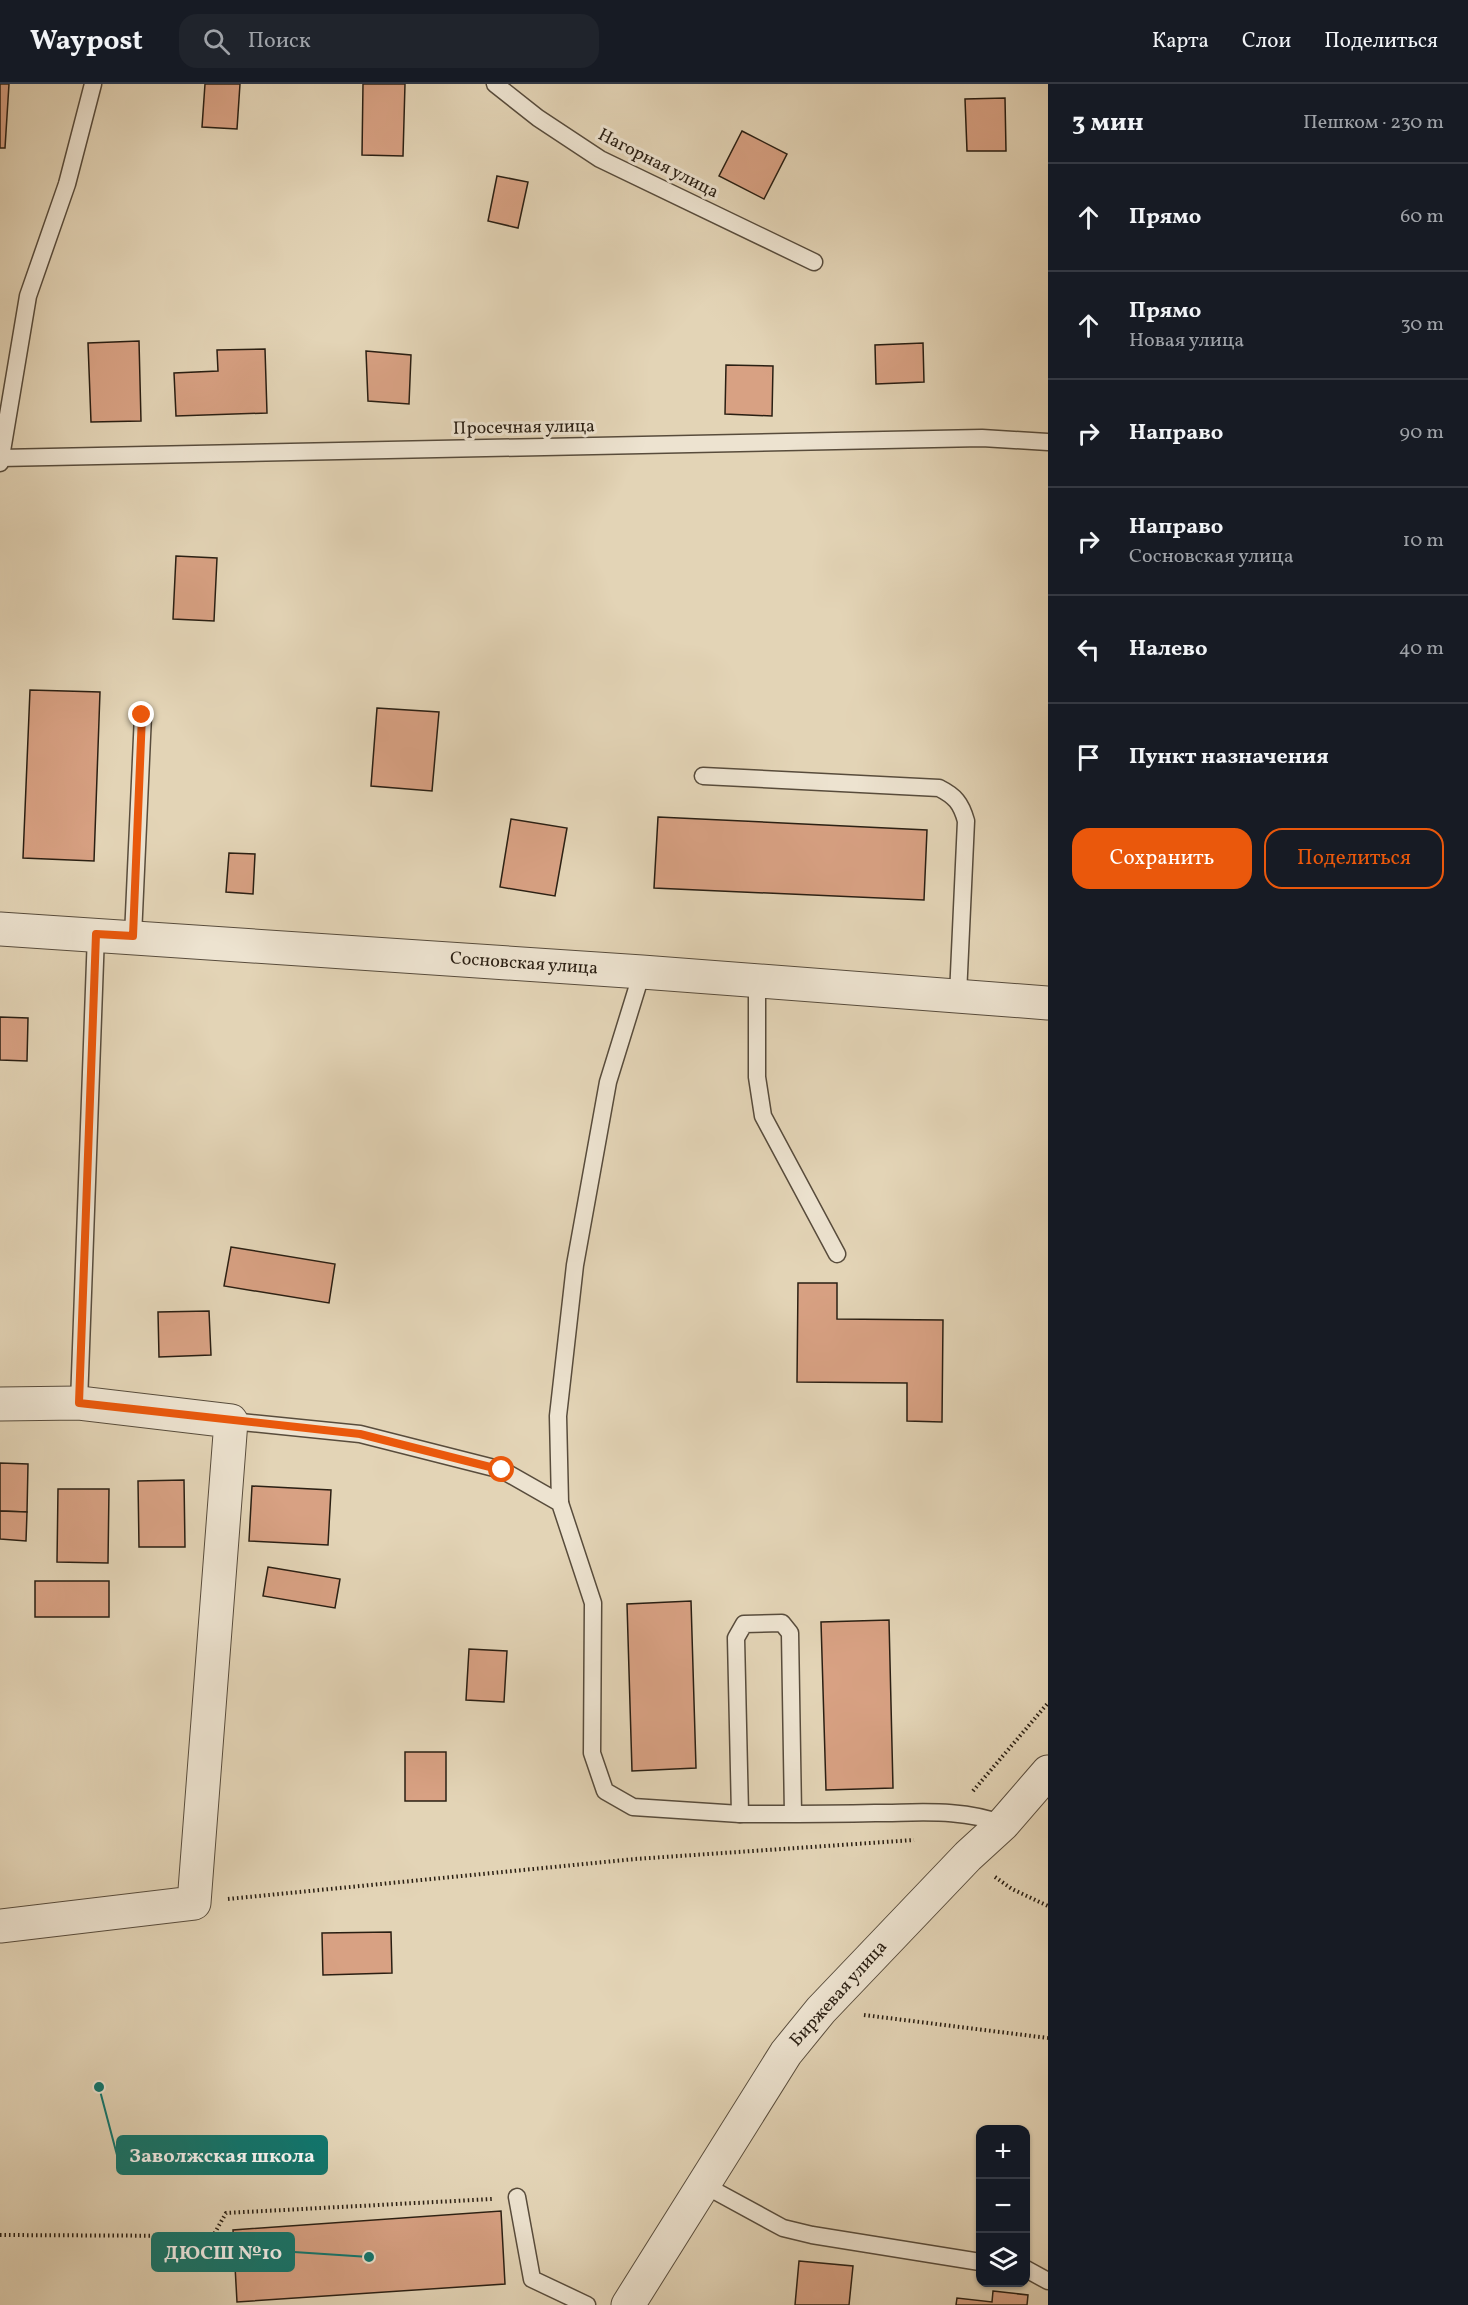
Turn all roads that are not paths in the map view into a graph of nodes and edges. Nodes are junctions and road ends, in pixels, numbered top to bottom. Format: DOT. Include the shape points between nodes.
graph roads {
  1 [pos="93,84"];
  2 [pos="495,84"];
  3 [pos="814,262"];
  4 [pos="1048,442"];
  5 [pos="0,460"];
  6 [pos="142,715"];
  7 [pos="703,776"];
  8 [pos="0,929"];
  9 [pos="96,934"];
  10 [pos="133,936"];
  11 [pos="642,972"];
  12 [pos="756,980"];
  13 [pos="958,995"];
  14 [pos="1048,1003"];
  15 [pos="837,1254"];
  16 [pos="79,1403"];
  17 [pos="0,1404"];
  18 [pos="231,1421"];
  19 [pos="560,1503"];
  20 [pos="1048,1772"];
  21 [pos="740,1814"];
  22 [pos="793,1814"];
  23 [pos="1003,1824"];
  24 [pos="0,1926"];
  25 [pos="704,2185"];
  26 [pos="517,2198"];
  27 [pos="976,2261"];
  28 [pos="1030,2271"];
  29 [pos="1048,2281"];
  30 [pos="587,2305"];
  31 [pos="628,2305"];
  1 -- 5 [label="lane" via="67,184 28,296"];
  2 -- 3 [label="lane, Нагорная улица" via="600,159"];
  4 -- 5 [label="lane, Просечная улица" via="982,438"];
  6 -- 10 [label="lane"];
  7 -- 13 [label="lane" via="939,788 953,795 962,806 966,821"];
  8 -- 9 [label="street, Сосновская улица"];
  9 -- 10 [label="street, Сосновская улица"];
  9 -- 16 [label="lane"];
  10 -- 11 [label="street, Сосновская улица"];
  11 -- 12 [label="street, Сосновская улица"];
  11 -- 19 [label="lane" via="608,1082 575,1266 558,1416"];
  12 -- 13 [label="street, Сосновская улица"];
  12 -- 15 [label="lane" via="757,1077 763,1116"];
  13 -- 14 [label="street, Сосновская улица"];
  16 -- 17 [label="street"];
  16 -- 18 [label="street"];
  18 -- 19 [label="lane" via="371,1437 502,1470"];
  18 -- 24 [label="street" via="195,1903"];
  19 -- 21 [label="lane" via="593,1603 592,1753 605,1791 633,1807"];
  20 -- 23 [label="street, Биржевая улица"];
  21 -- 22 [label="lane"];
  21 -- 22 [label="lane" via="736,1638 744,1624 782,1623 790,1633"];
  22 -- 23 [label="lane" via="955,1812"];
  23 -- 25 [label="street, Биржевая улица" via="821,2010 786,2053"];
  25 -- 27 [label="lane" via="783,2228"];
  25 -- 31 [label="street, Биржевая улица"];
  26 -- 30 [label="lane" via="531,2280"];
  28 -- 29 [label="lane"];
}
